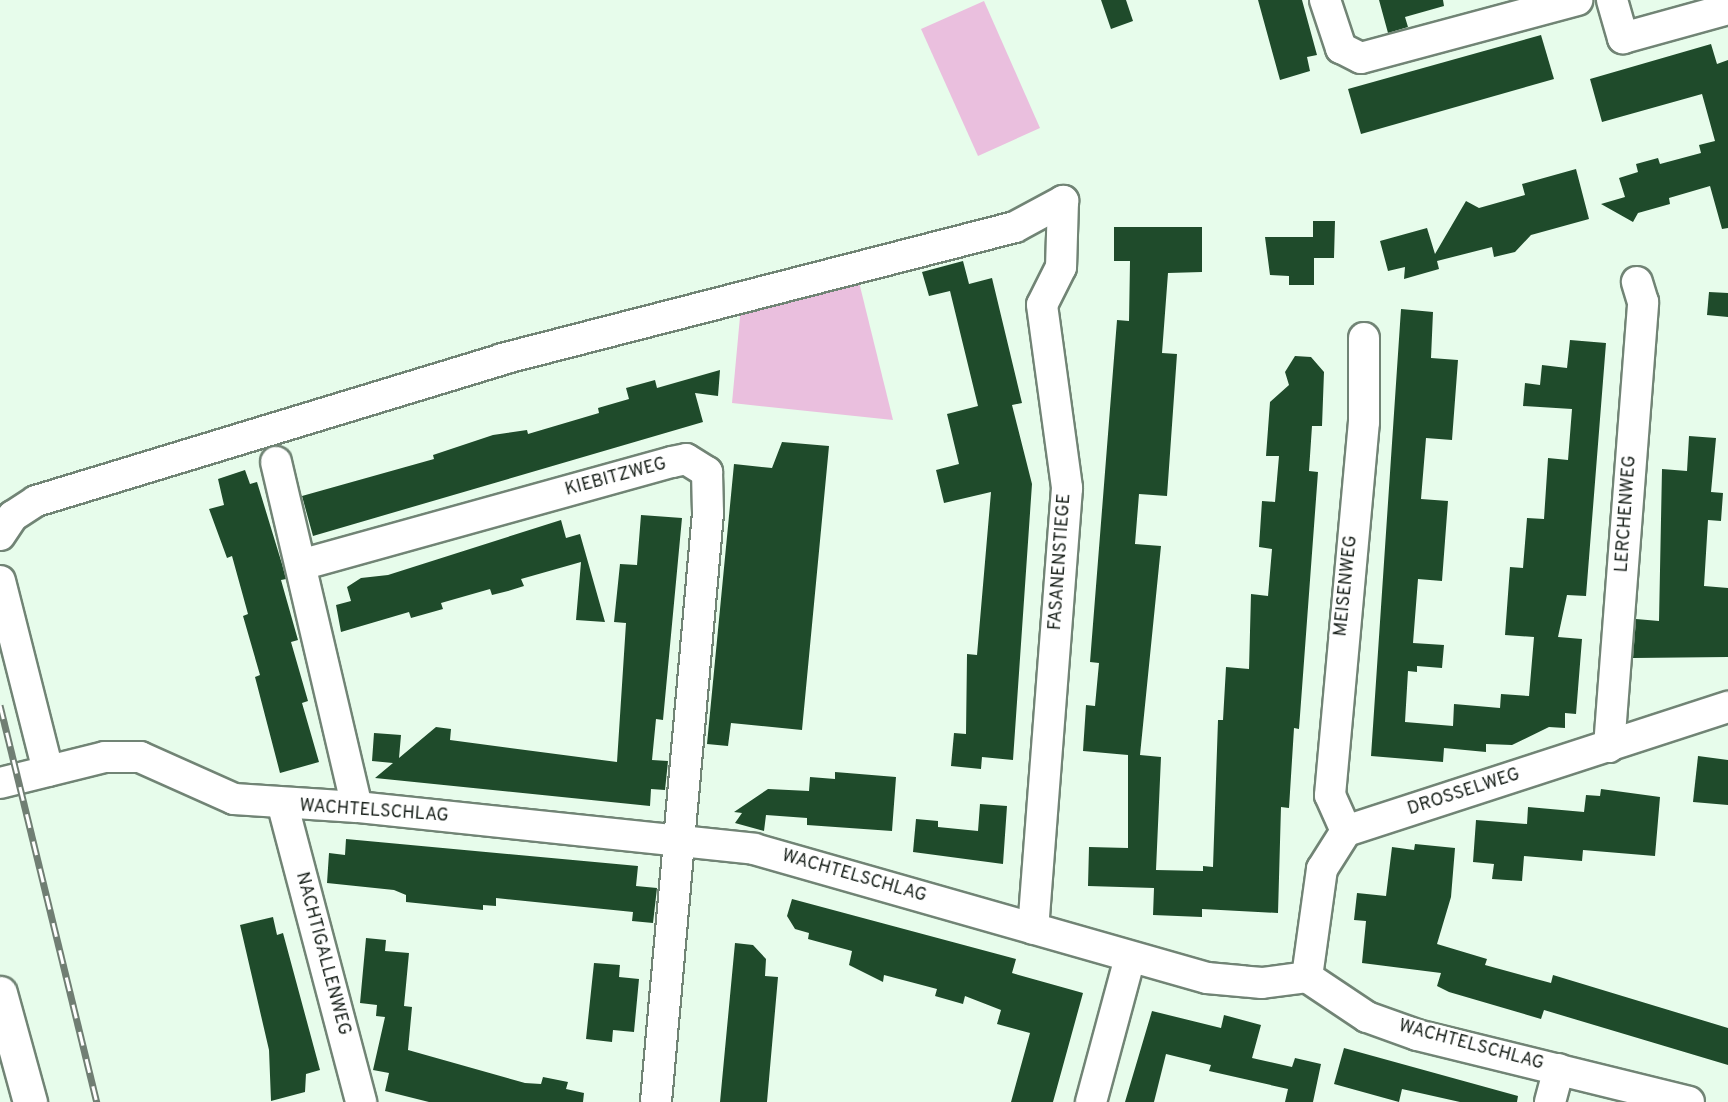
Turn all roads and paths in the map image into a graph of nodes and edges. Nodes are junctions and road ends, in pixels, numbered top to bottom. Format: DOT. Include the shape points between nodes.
graph roads {
  1 [pos="1325,0"];
  2 [pos="1578,0"];
  3 [pos="1612,0"];
  4 [pos="1728,9"];
  5 [pos="1637,282"];
  6 [pos="1364,338"];
  7 [pos="276,462"];
  8 [pos="0,535"];
  9 [pos="304,564"];
  10 [pos="0,581"];
  11 [pos="1728,707"];
  12 [pos="1609,747"];
  13 [pos="48,771"];
  14 [pos="0,783"];
  15 [pos="284,806"];
  16 [pos="357,807"];
  17 [pos="1346,831"];
  18 [pos="679,840"];
  19 [pos="1033,928"];
  20 [pos="1130,957"];
  21 [pos="1307,977"];
  22 [pos="0,993"];
  23 [pos="1558,1069"];
  24 [pos="30,1102"];
  25 [pos="361,1102"];
  26 [pos="656,1102"];
  27 [pos="1091,1102"];
  28 [pos="1550,1102"];
  29 [pos="1689,1102"];
  1 -- 2 [label="street" via="1341,48 1361,58"];
  3 -- 4 [label="street" via="1623,38"];
  5 -- 12 [label="street, LERCHENWEG" via="1643,302"];
  6 -- 17 [label="street, MEISENWEG" via="1364,422 1330,795"];
  7 -- 9 [label="street"];
  8 -- 19 [label="street, FASANENSTIEGE" via="13,516 36,501 502,358 1015,227 1063,201 1060,267 1042,305 1067,489"];
  9 -- 16 [label="street"];
  9 -- 18 [label="street, KIEBITZWEG" via="672,462 698,463 710,488"];
  10 -- 13 [label="street"];
  11 -- 12 [label="street, DROSSELWEG"];
  12 -- 17 [label="street, DROSSELWEG"];
  13 -- 14 [label="street, WACHTELSCHLAG"];
  13 -- 15 [label="street, WACHTELSCHLAG" via="105,758 140,757 234,799"];
  15 -- 16 [label="street, WACHTELSCHLAG"];
  15 -- 25 [label="street, NACHTIGALLENWEG"];
  16 -- 18 [label="street, WACHTELSCHLAG"];
  17 -- 21 [label="street" via="1322,869"];
  18 -- 19 [label="street, WACHTELSCHLAG" via="754,849"];
  18 -- 26 [label="street"];
  19 -- 20 [label="street, WACHTELSCHLAG"];
  20 -- 21 [label="street, WACHTELSCHLAG" via="1207,978 1262,983"];
  20 -- 27 [label="street"];
  21 -- 23 [label="street, WACHTELSCHLAG" via="1367,1017 1417,1035"];
  22 -- 24 [label="street"];
  23 -- 28 [label="street"];
  23 -- 29 [label="street, WACHTELSCHLAG"];
}
